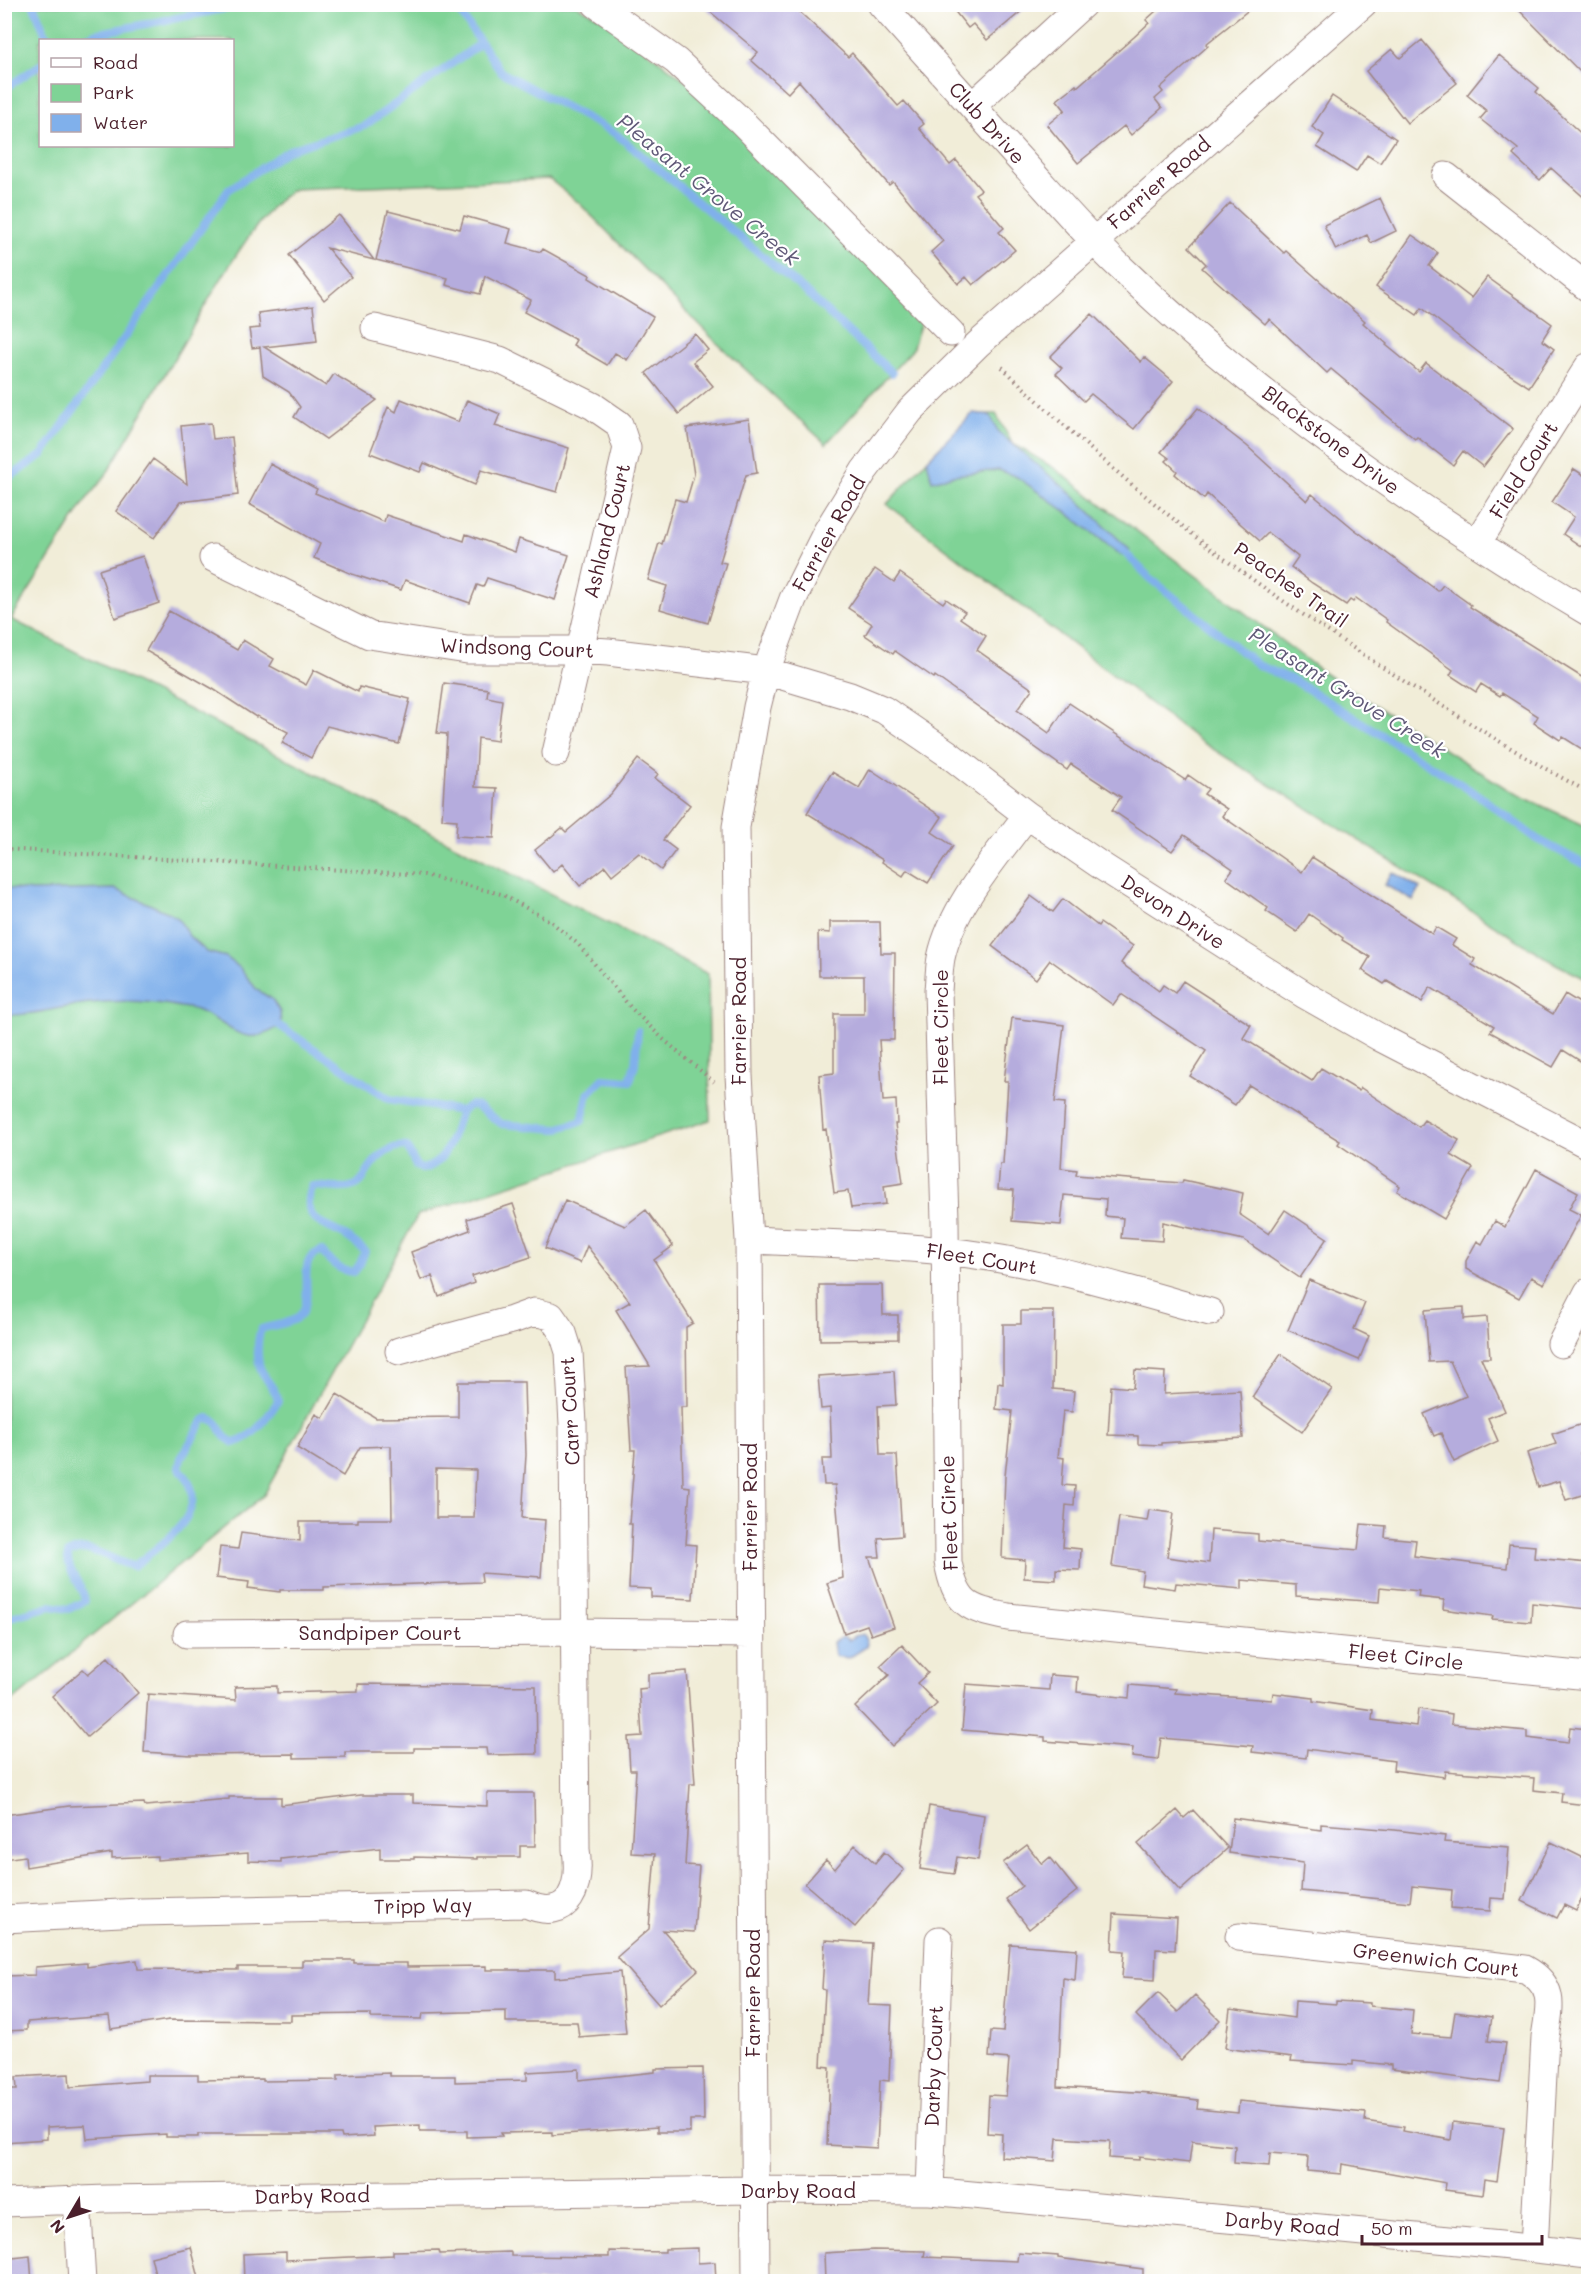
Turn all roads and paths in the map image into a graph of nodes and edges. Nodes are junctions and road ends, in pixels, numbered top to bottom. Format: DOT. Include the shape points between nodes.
graph roads {
  1 [pos="596,4"];
  2 [pos="881,4"];
  3 [pos="1083,4"];
  4 [pos="1363,4"];
  5 [pos="972,106"];
  6 [pos="1446,176"];
  7 [pos="1093,241"];
  8 [pos="1588,288"];
  9 [pos="375,328"];
  10 [pos="951,333"];
  11 [pos="1002,367"];
  12 [pos="1588,368"];
  13 [pos="1478,542"];
  14 [pos="213,558"];
  15 [pos="1588,612"];
  16 [pos="579,650"];
  17 [pos="766,672"];
  18 [pos="556,753"];
  19 [pos="1588,792"];
  20 [pos="1027,815"];
  21 [pos="4,849"];
  22 [pos="717,1084"];
  23 [pos="1588,1145"];
  24 [pos="748,1240"];
  25 [pos="945,1251"];
  26 [pos="1588,1292"];
  27 [pos="1210,1312"];
  28 [pos="1561,1344"];
  29 [pos="399,1351"];
  30 [pos="574,1632"];
  31 [pos="187,1634"];
  32 [pos="752,1635"];
  33 [pos="1588,1676"];
  34 [pos="4,1919"];
  35 [pos="1239,1937"];
  36 [pos="939,1940"];
  37 [pos="754,2190"];
  38 [pos="930,2191"];
  39 [pos="77,2199"];
  40 [pos="4,2203"];
  41 [pos="1534,2248"];
  42 [pos="1588,2256"];
  43 [pos="82,2282"];
  44 [pos="756,2282"];
  1 -- 10 [label="street" via="676,61 740,120"];
  2 -- 5 [label="street, Club Drive"];
  3 -- 5 [label="street"];
  4 -- 7 [label="street, Farrier Road"];
  5 -- 7 [label="street, Club Drive"];
  6 -- 8 [label="street"];
  7 -- 13 [label="street, Blackstone Drive" via="1253,382 1400,492"];
  7 -- 17 [label="street, Farrier Road" via="910,411 864,471 792,599"];
  9 -- 16 [label="street, Ashland Court" via="500,360 593,406 619,424 627,448"];
  11 -- 19 [label="path, Peaches Trail" via="1100,457 1274,594 1537,765"];
  12 -- 13 [label="street, Field Court"];
  13 -- 15 [label="street, Blackstone Drive"];
  14 -- 16 [label="street, Windsong Court" via="369,635 467,650"];
  16 -- 17 [label="street, Windsong Court"];
  16 -- 18 [label="street, Ashland Court"];
  17 -- 20 [label="street, Devon Drive" via="884,710"];
  17 -- 24 [label="street, Farrier Road" via="736,827 739,1075"];
  20 -- 23 [label="street, Devon Drive" via="1305,995"];
  20 -- 25 [label="street, Fleet Circle" via="966,901 950,928 941,959 938,991"];
  21 -- 22 [label="path" via="424,875 501,894 550,921 578,944 663,1040"];
  24 -- 25 [label="street, Fleet Court"];
  24 -- 32 [label="street, Farrier Road"];
  25 -- 27 [label="street, Fleet Court" via="1062,1272"];
  25 -- 33 [label="street, Fleet Circle" via="948,1562 951,1580 962,1601 986,1613 1008,1617"];
  26 -- 28 [label="street"];
  29 -- 30 [label="street, Carr Court" via="534,1312 551,1316 563,1333 569,1352 573,1424"];
  30 -- 31 [label="street, Sandpiper Court"];
  30 -- 32 [label="street, Sandpiper Court"];
  30 -- 34 [label="street, Tripp Way" via="577,1877 570,1899 559,1906 547,1910 526,1904 141,1911"];
  32 -- 37 [label="street, Farrier Road"];
  35 -- 41 [label="street, Greenwich Court" via="1525,1969 1539,1977 1550,2006"];
  36 -- 38 [label="street, Darby Court"];
  37 -- 38 [label="street, Darby Road"];
  37 -- 39 [label="street, Darby Road"];
  37 -- 44 [label="street, Farrier Road"];
  38 -- 41 [label="street, Darby Road"];
  39 -- 40 [label="street, Darby Road"];
  39 -- 43 [label="street"];
  41 -- 42 [label="street, Darby Road"];
}
